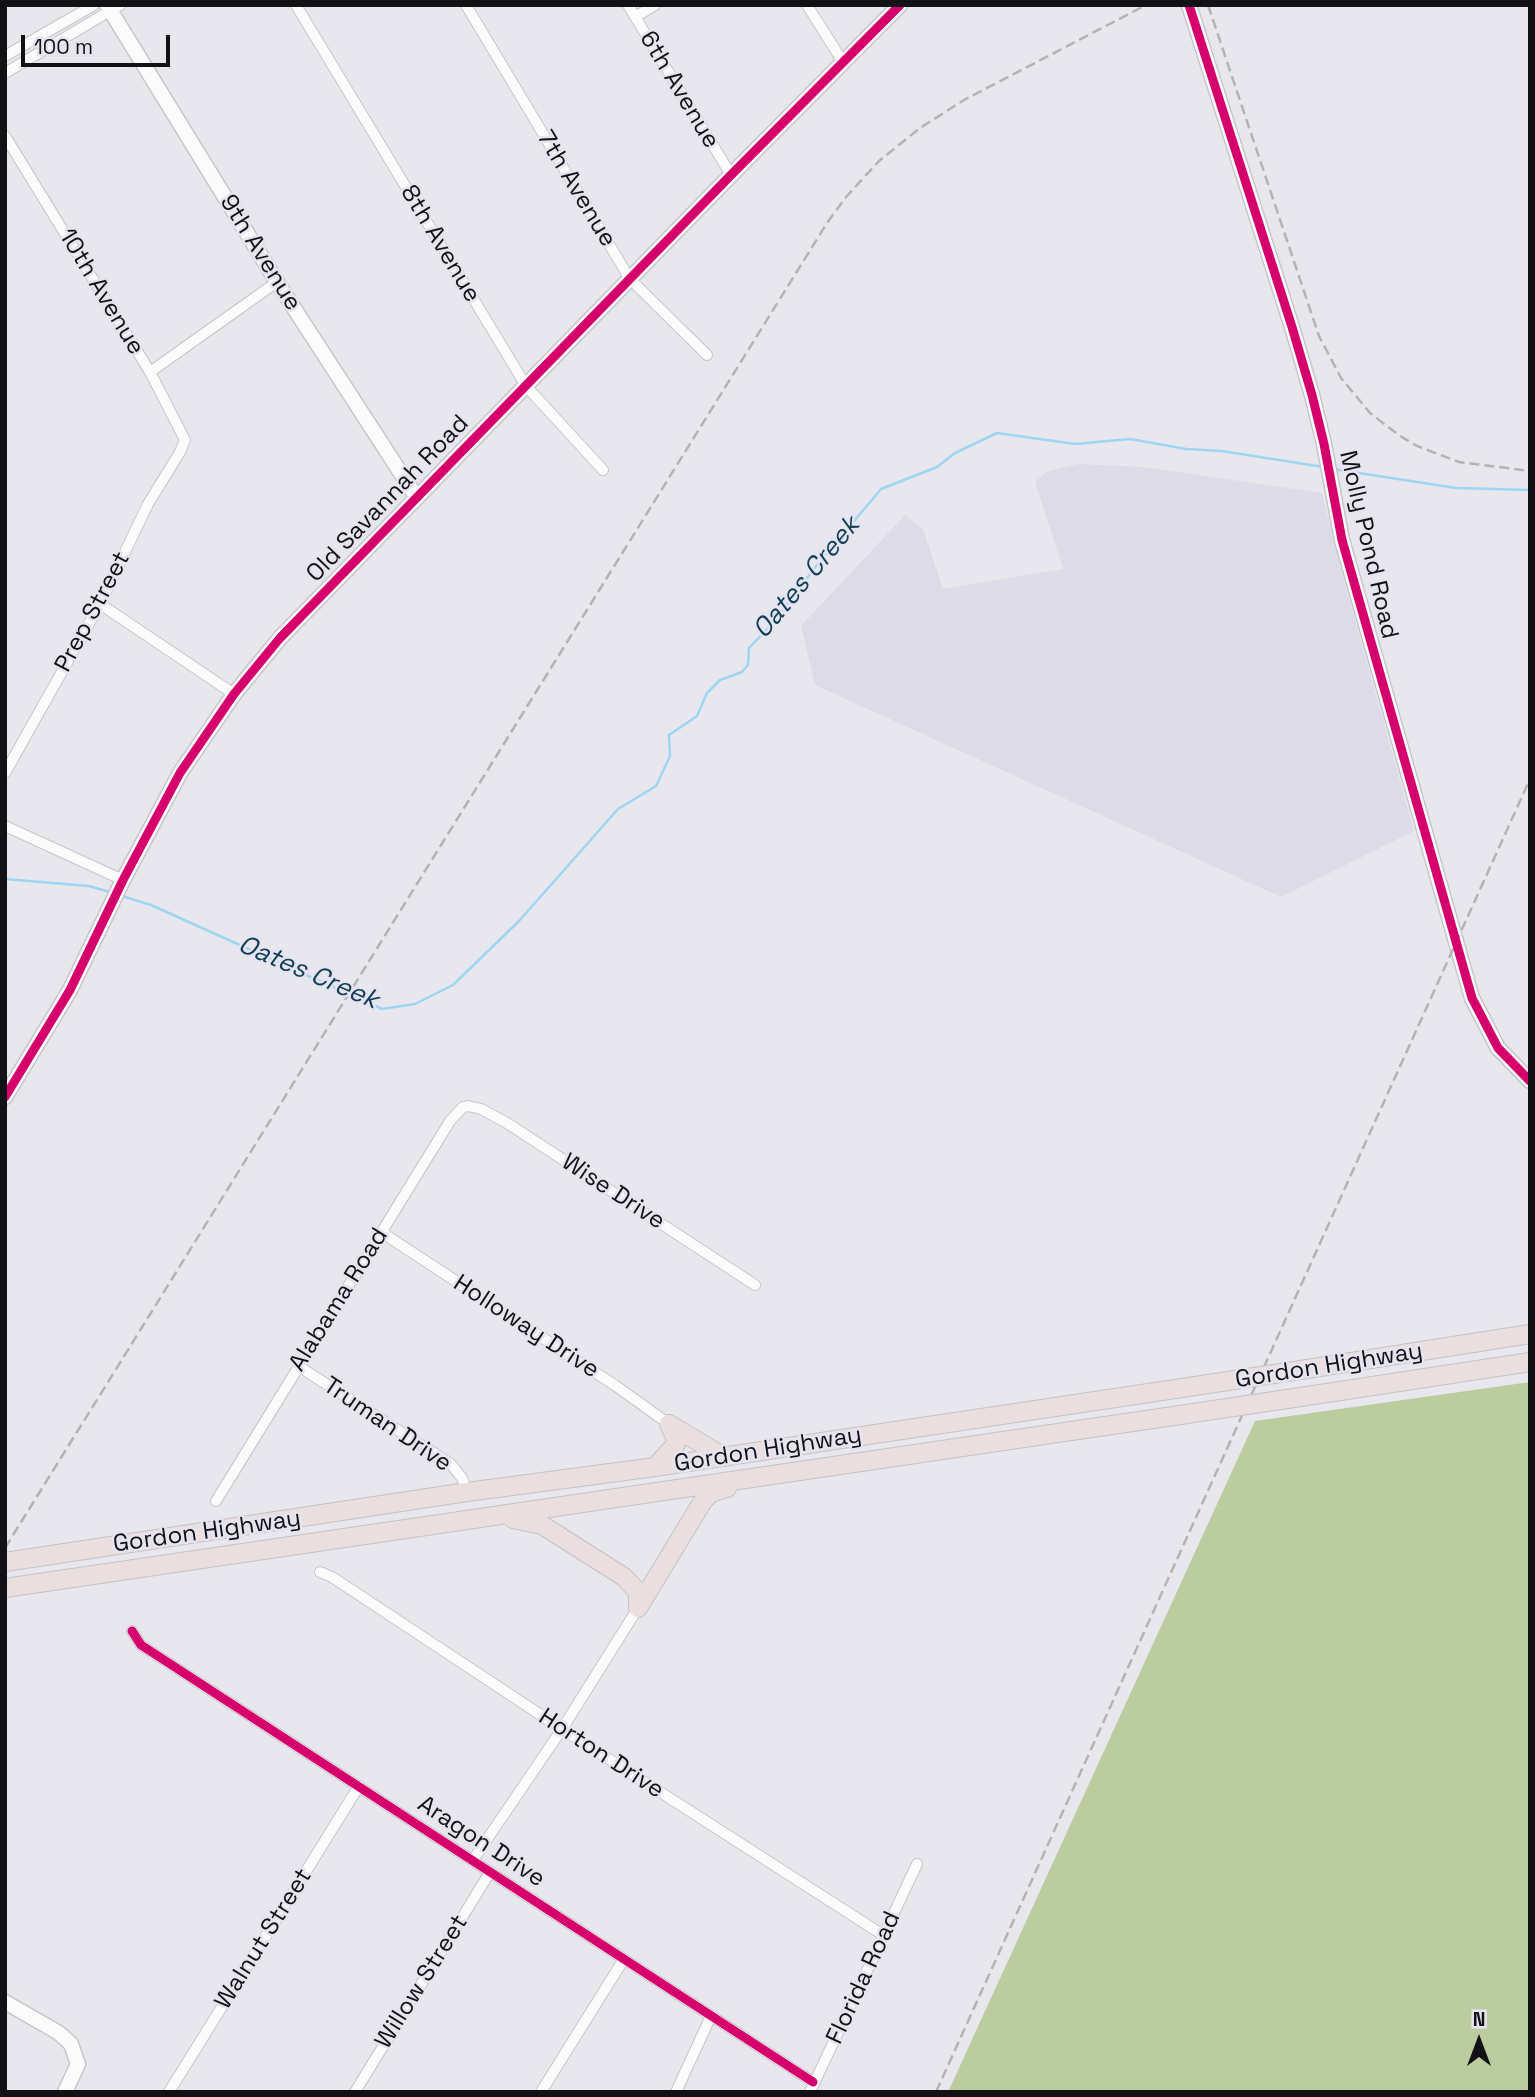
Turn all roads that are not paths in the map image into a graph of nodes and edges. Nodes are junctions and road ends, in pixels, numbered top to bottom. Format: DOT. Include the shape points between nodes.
graph roads {
  1 [pos="94,5"];
  2 [pos="296,5"];
  3 [pos="466,5"];
  4 [pos="628,5"];
  5 [pos="654,5"];
  6 [pos="807,5"];
  7 [pos="900,5"];
  8 [pos="1189,5"];
  9 [pos="112,7"];
  10 [pos="635,17"];
  11 [pos="5,56"];
  12 [pos="843,62"];
  13 [pos="5,73"];
  14 [pos="5,136"];
  15 [pos="731,175"];
  16 [pos="630,279"];
  17 [pos="277,282"];
  18 [pos="707,355"];
  19 [pos="150,372"];
  20 [pos="526,386"];
  21 [pos="180,452"];
  22 [pos="603,470"];
  23 [pos="416,498"];
  24 [pos="100,604"];
  25 [pos="234,694"];
  26 [pos="5,773"];
  27 [pos="5,826"];
  28 [pos="118,891"];
  29 [pos="1530,1082"];
  30 [pos="5,1097"];
  31 [pos="468,1106"];
  32 [pos="381,1232"];
  33 [pos="755,1284"];
  34 [pos="1530,1334"];
  35 [pos="1530,1362"];
  36 [pos="298,1366"];
  37 [pos="669,1424"];
  38 [pos="724,1457"];
  39 [pos="655,1467"];
  40 [pos="746,1478"];
  41 [pos="467,1492"];
  42 [pos="216,1501"];
  43 [pos="499,1516"];
  44 [pos="5,1562"];
  45 [pos="320,1572"];
  46 [pos="5,1588"];
  47 [pos="638,1608"];
  48 [pos="132,1631"];
  49 [pos="562,1730"];
  50 [pos="359,1786"];
  51 [pos="473,1860"];
  52 [pos="917,1864"];
  53 [pos="490,1872"];
  54 [pos="883,1935"];
  55 [pos="624,1959"];
  56 [pos="5,2002"];
  57 [pos="711,2016"];
  58 [pos="812,2087"];
  59 [pos="65,2092"];
  60 [pos="169,2092"];
  61 [pos="355,2092"];
  62 [pos="541,2092"];
  63 [pos="676,2092"];
  1 -- 11 [label="street"];
  2 -- 20 [label="street, 8th Avenue"];
  3 -- 16 [label="street, 7th Avenue"];
  4 -- 10 [label="street, 6th Avenue"];
  5 -- 10 [label="street"];
  6 -- 12 [label="street"];
  7 -- 12 [label="street, Old Savannah Road"];
  8 -- 29 [label="street, Molly Pond Road" via="1292,327 1324,444 1342,540 1472,998 1498,1048"];
  9 -- 13 [label="street"];
  9 -- 17 [label="street, 9th Avenue"];
  10 -- 15 [label="street, 6th Avenue"];
  12 -- 15 [label="street, Old Savannah Road"];
  14 -- 19 [label="street, 10th Avenue"];
  15 -- 16 [label="street, Old Savannah Road"];
  16 -- 18 [label="street, 7th Avenue"];
  16 -- 20 [label="street, Old Savannah Road"];
  17 -- 19 [label="street"];
  17 -- 23 [label="street, 9th Avenue"];
  19 -- 21 [label="street, 10th Avenue" via="185,440"];
  20 -- 22 [label="street, 8th Avenue"];
  20 -- 23 [label="street, Old Savannah Road"];
  21 -- 24 [label="street, Prep Street" via="148,504"];
  23 -- 25 [label="street, Old Savannah Road" via="280,638"];
  24 -- 25 [label="street"];
  24 -- 26 [label="street, Prep Street"];
  25 -- 28 [label="street, Old Savannah Road" via="180,773"];
  27 -- 28 [label="street"];
  28 -- 30 [label="street, Old Savannah Road" via="70,990"];
  31 -- 32 [label="street, Alabama Road" via="456,1112"];
  31 -- 33 [label="street, Wise Drive" via="506,1124"];
  32 -- 36 [label="street, Alabama Road"];
  32 -- 37 [label="street, Holloway Drive"];
  34 -- 38 [label="highway, Gordon Highway, bridge"];
  35 -- 40 [label="highway, Gordon Highway, bridge"];
  36 -- 41 [label="street, Truman Drive" via="451,1464"];
  36 -- 42 [label="street, Alabama Road"];
  37 -- 38 [label="highway"];
  37 -- 39 [label="highway" via="676,1444"];
  38 -- 39 [label="highway, Gordon Highway"];
  39 -- 41 [label="highway, Gordon Highway"];
  40 -- 43 [label="highway, Gordon Highway"];
  40 -- 47 [label="highway" via="703,1501"];
  41 -- 44 [label="highway, Gordon Highway"];
  43 -- 46 [label="highway, Gordon Highway"];
  43 -- 47 [label="highway" via="542,1525 624,1577 638,1592"];
  45 -- 49 [label="street, Horton Drive"];
  47 -- 49 [label="street"];
  48 -- 50 [label="street, Aragon Drive" via="141,1645"];
  49 -- 51 [label="street"];
  49 -- 54 [label="street, Horton Drive"];
  50 -- 51 [label="street, Aragon Drive"];
  50 -- 60 [label="street, Walnut Street"];
  51 -- 53 [label="street, Aragon Drive"];
  52 -- 54 [label="street, Florida Road"];
  53 -- 55 [label="street, Aragon Drive"];
  53 -- 61 [label="street, Willow Street"];
  54 -- 58 [label="street, Florida Road"];
  55 -- 57 [label="street, Aragon Drive"];
  55 -- 62 [label="street"];
  56 -- 59 [label="street" via="71,2044 78,2064"];
  57 -- 58 [label="street, Aragon Drive"];
  57 -- 63 [label="street"];
}
